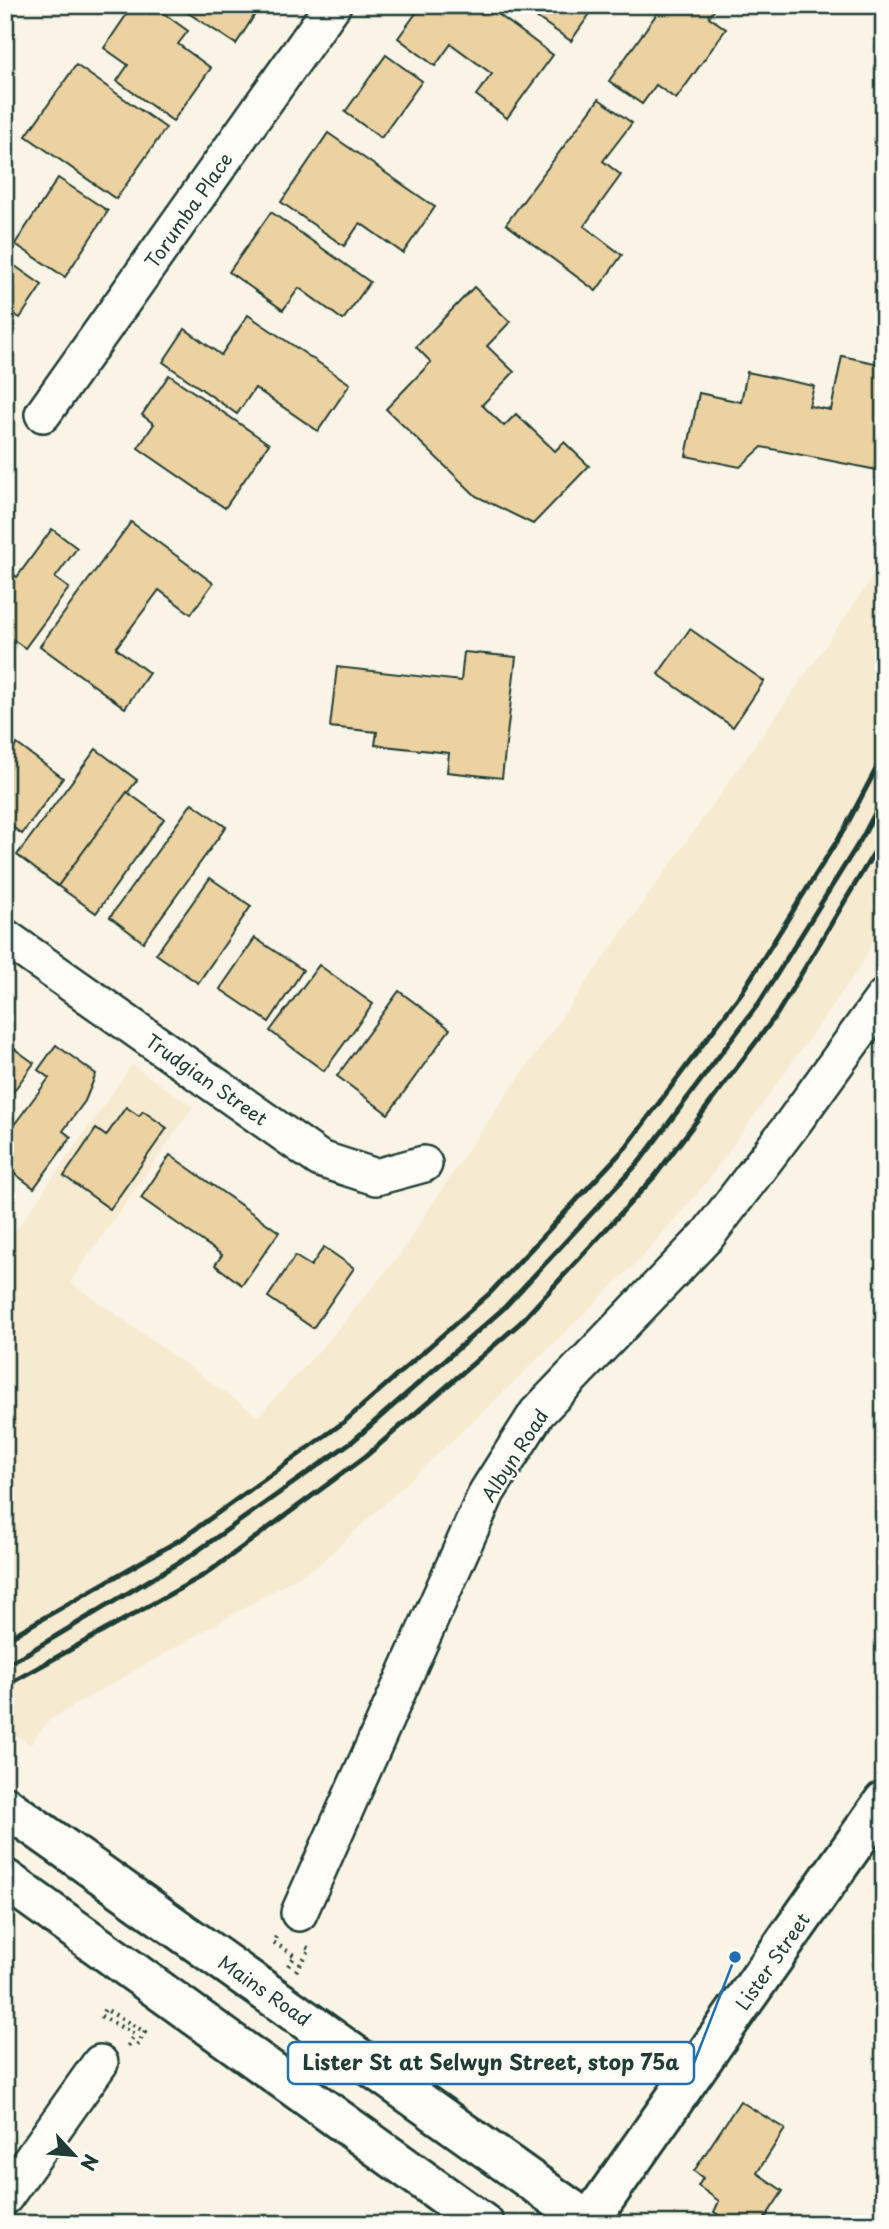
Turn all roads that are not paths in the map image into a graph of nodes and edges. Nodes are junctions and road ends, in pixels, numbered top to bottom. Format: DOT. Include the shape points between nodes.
graph roads {
  1 [pos="333,5"];
  2 [pos="43,414"];
  3 [pos="5,937"];
  4 [pos="884,997"];
  5 [pos="424,1164"];
  6 [pos="884,1801"];
  7 [pos="5,1806"];
  8 [pos="5,1879"];
  9 [pos="299,1913"];
  10 [pos="100,2063"];
  11 [pos="5,2197"];
  12 [pos="480,2222"];
  13 [pos="589,2223"];
  1 -- 2 [label="street, Torumba Place"];
  3 -- 5 [label="street, Trudgian Street" via="320,1159 376,1177"];
  4 -- 9 [label="street, Albyn Road" via="708,1236 537,1413 487,1492"];
  6 -- 13 [label="main road, Lister Street"];
  7 -- 13 [label="main road, Mains Road"];
  8 -- 12 [label="main road"];
  10 -- 11 [label="street"];
}
